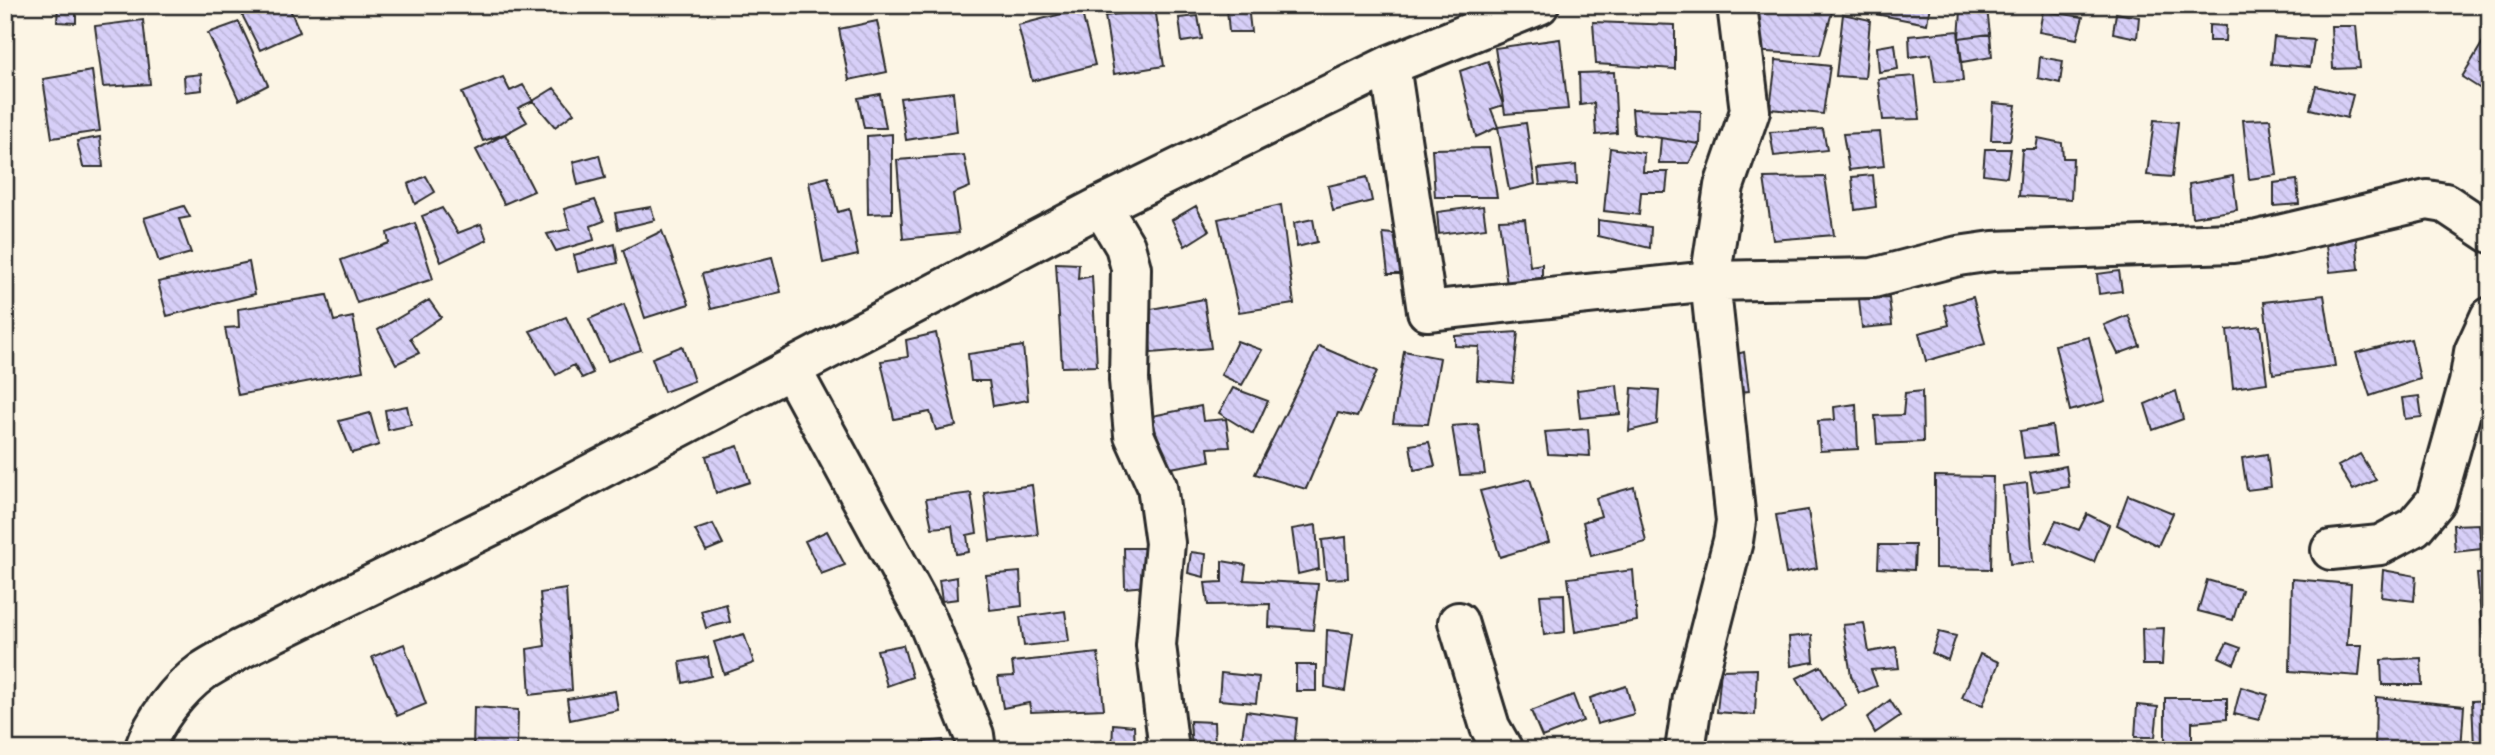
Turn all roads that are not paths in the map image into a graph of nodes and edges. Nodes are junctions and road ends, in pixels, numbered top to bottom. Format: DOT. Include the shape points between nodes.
graph roads {
  1 [pos="1539,5"];
  2 [pos="1737,5"];
  3 [pos="1390,65"];
  4 [pos="1101,206"];
  5 [pos="2490,233"];
  6 [pos="1710,281"];
  7 [pos="2490,317"];
  8 [pos="791,369"];
  9 [pos="2331,550"];
  10 [pos="1458,622"];
  11 [pos="144,750"];
  12 [pos="976,750"];
  13 [pos="1169,750"];
  14 [pos="1503,750"];
  15 [pos="1685,750"];
  1 -- 3 [label="street"];
  2 -- 6 [label="street" via="1750,111 1724,186"];
  3 -- 4 [label="street"];
  3 -- 6 [label="street" via="1427,311"];
  4 -- 8 [label="street"];
  4 -- 13 [label="street" via="1125,246 1131,268 1133,435 1157,486 1165,543 1156,645"];
  5 -- 6 [label="street" via="2445,203 2427,200 2233,243 1993,251 1873,278"];
  6 -- 15 [label="street" via="1736,521"];
  7 -- 9 [label="street" via="2474,352 2436,501 2414,527 2380,545"];
  8 -- 11 [label="street" via="503,520 241,649 202,672 172,702"];
  8 -- 12 [label="street" via="926,617"];
  10 -- 14 [label="street" via="1490,727"];
}
